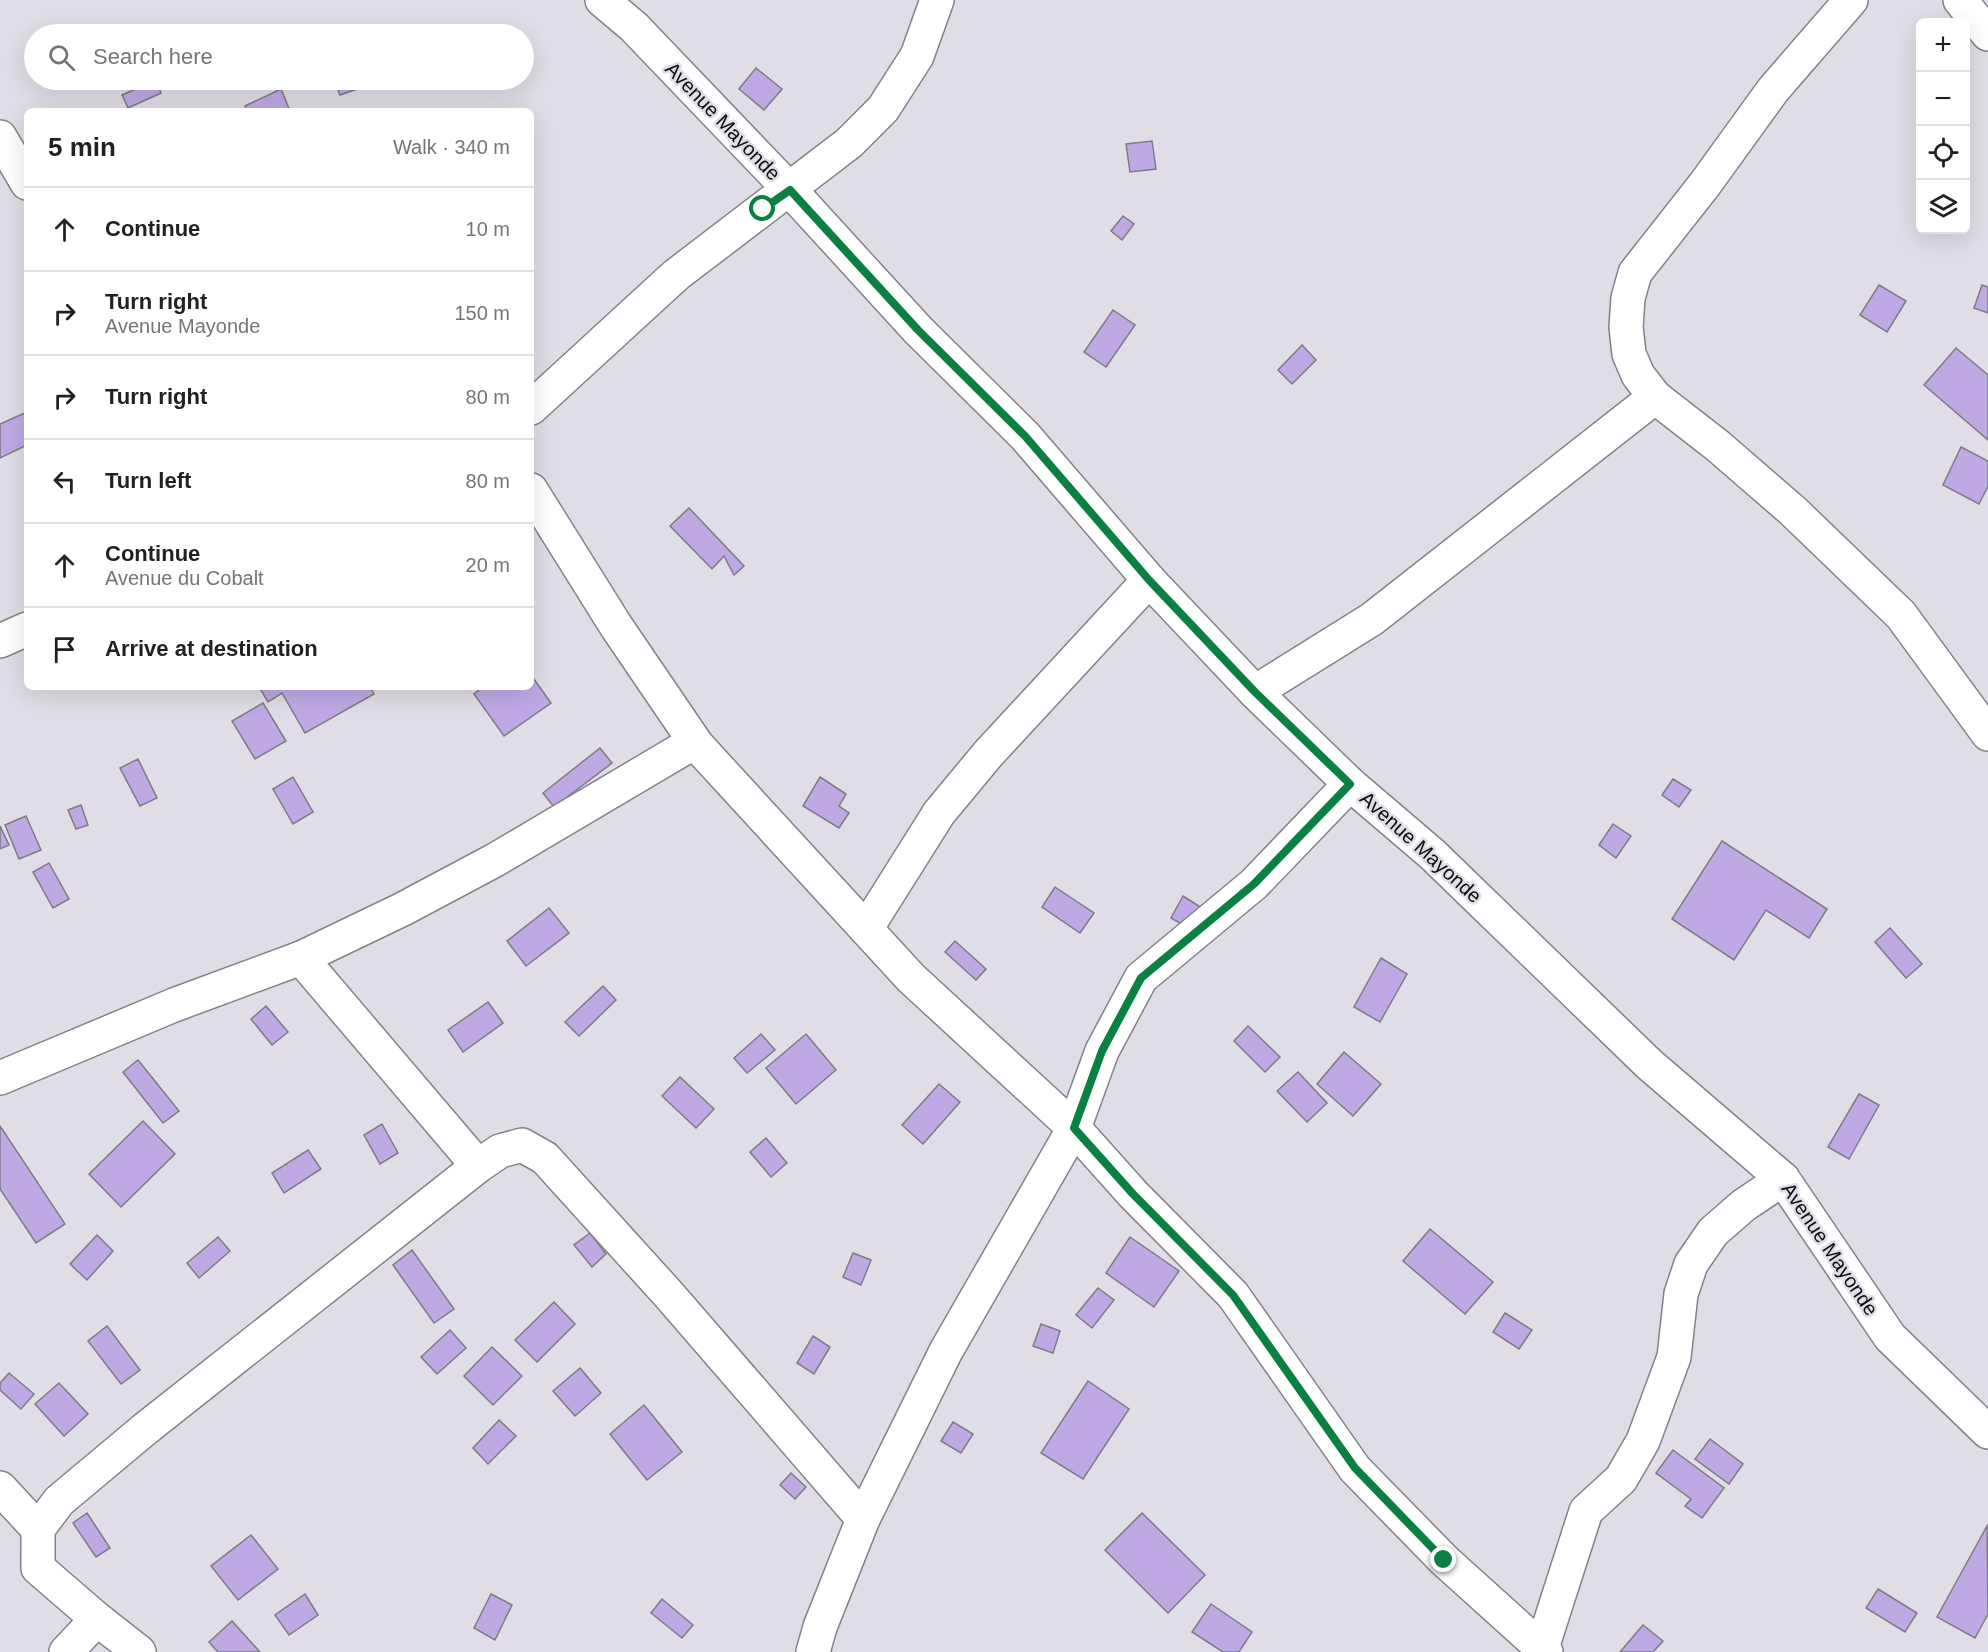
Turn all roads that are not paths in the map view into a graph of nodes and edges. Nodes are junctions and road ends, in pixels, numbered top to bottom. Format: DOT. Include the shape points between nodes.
graph roads {
  1 [pos="602,0"];
  2 [pos="937,0"];
  3 [pos="1851,0"];
  4 [pos="1959,0"];
  5 [pos="1988,34"];
  6 [pos="0,137"];
  7 [pos="24,178"];
  8 [pos="790,190"];
  9 [pos="1655,397"];
  10 [pos="534,405"];
  11 [pos="534,495"];
  12 [pos="1149,580"];
  13 [pos="24,630"];
  14 [pos="0,641"];
  15 [pos="1255,692"];
  16 [pos="1988,734"];
  17 [pos="697,745"];
  18 [pos="1350,784"];
  19 [pos="866,929"];
  20 [pos="301,958"];
  21 [pos="0,1078"];
  22 [pos="1074,1128"];
  23 [pos="478,1166"];
  24 [pos="1783,1179"];
  25 [pos="1988,1432"];
  26 [pos="0,1488"];
  27 [pos="863,1519"];
  28 [pos="38,1529"];
  29 [pos="97,1619"];
  30 [pos="1544,1650"];
  31 [pos="66,1652"];
  32 [pos="139,1652"];
  33 [pos="813,1652"];
  1 -- 8 [label="street, Avenue Mayonde" via="634,27"];
  2 -- 8 [label="street" via="917,56 883,109 849,143"];
  3 -- 9 [label="street" via="1773,90 1635,273 1627,308 1629,354 1638,375"];
  4 -- 5 [label="street"];
  6 -- 7 [label="street"];
  8 -- 10 [label="street" via="676,274"];
  8 -- 12 [label="street, Avenue Mayonde" via="918,330 1025,436"];
  9 -- 15 [label="street" via="1372,619"];
  9 -- 16 [label="street" via="1793,511 1900,615"];
  11 -- 17 [label="street" via="616,627"];
  12 -- 15 [label="street, Avenue Mayonde"];
  12 -- 19 [label="street" via="988,754 939,813"];
  13 -- 14 [label="street"];
  15 -- 18 [label="street, Avenue Mayonde"];
  17 -- 19 [label="street"];
  17 -- 20 [label="street" via="686,747 485,866"];
  18 -- 22 [label="street" via="1254,884 1141,978 1102,1051"];
  18 -- 24 [label="street, Avenue Mayonde" via="1432,854 1649,1064"];
  19 -- 22 [label="street" via="911,978"];
  20 -- 21 [label="street" via="174,1005"];
  20 -- 23 [label="street"];
  22 -- 27 [label="street" via="946,1351"];
  22 -- 30 [label="street" via="1233,1295 1355,1468 1444,1560"];
  23 -- 27 [label="street" via="500,1151 522,1145 545,1158"];
  23 -- 28 [label="street" via="145,1429 59,1501"];
  24 -- 25 [label="street, Avenue Mayonde" via="1890,1337"];
  24 -- 30 [label="street" via="1744,1205 1713,1233 1691,1264 1681,1293 1674,1357 1643,1441 1621,1479 1586,1511"];
  26 -- 28 [label="street"];
  27 -- 33 [label="street"];
  28 -- 29 [label="street" via="38,1568"];
  29 -- 31 [label="street"];
  29 -- 32 [label="street"];
}
